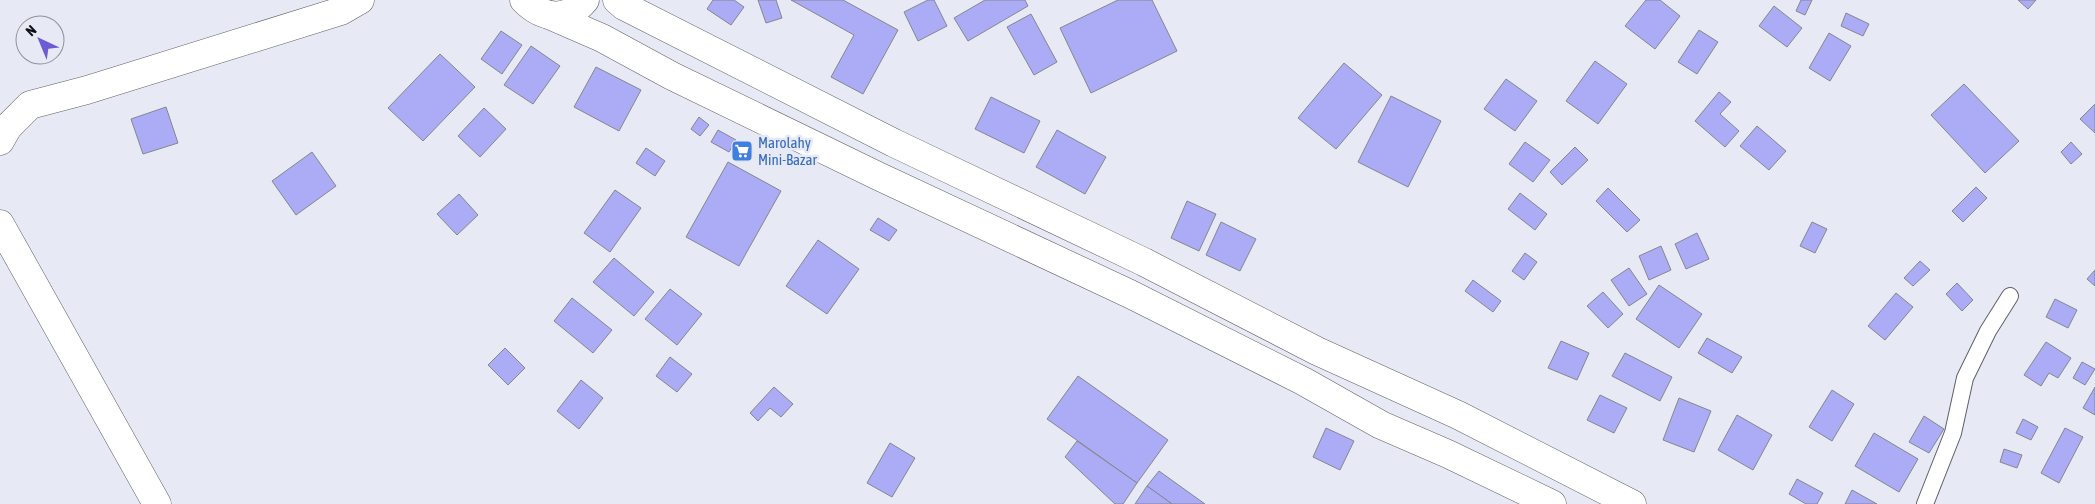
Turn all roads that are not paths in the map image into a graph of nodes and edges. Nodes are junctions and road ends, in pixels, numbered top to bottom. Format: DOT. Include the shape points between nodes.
graph roads {
  1 [pos="360,0"];
  2 [pos="524,0"];
  3 [pos="585,0"];
  4 [pos="617,0"];
  5 [pos="549,15"];
  6 [pos="30,105"];
  7 [pos="0,113"];
  8 [pos="0,140"];
  9 [pos="0,224"];
  10 [pos="1144,262"];
  11 [pos="1130,294"];
  12 [pos="2010,296"];
  13 [pos="1317,351"];
  14 [pos="1303,381"];
  15 [pos="157,504"];
  16 [pos="1552,504"];
  17 [pos="1632,504"];
  18 [pos="1924,504"];
  1 -- 6 [label="street" via="341,11"];
  2 -- 5 [label="street" via="534,10"];
  3 -- 5 [label="street" via="579,8 565,14"];
  4 -- 10 [label="street" via="894,143"];
  5 -- 11 [label="street" via="602,38 672,76 878,176"];
  6 -- 7 [label="street"];
  6 -- 8 [label="street"];
  9 -- 15 [label="street"];
  10 -- 11 [label="street"];
  10 -- 13 [label="street"];
  11 -- 14 [label="street"];
  12 -- 18 [label="lane" via="1988,330 1965,378 1954,434"];
  13 -- 14 [label="street"];
  13 -- 17 [label="street" via="1458,415"];
  14 -- 16 [label="street" via="1381,425"];
}
